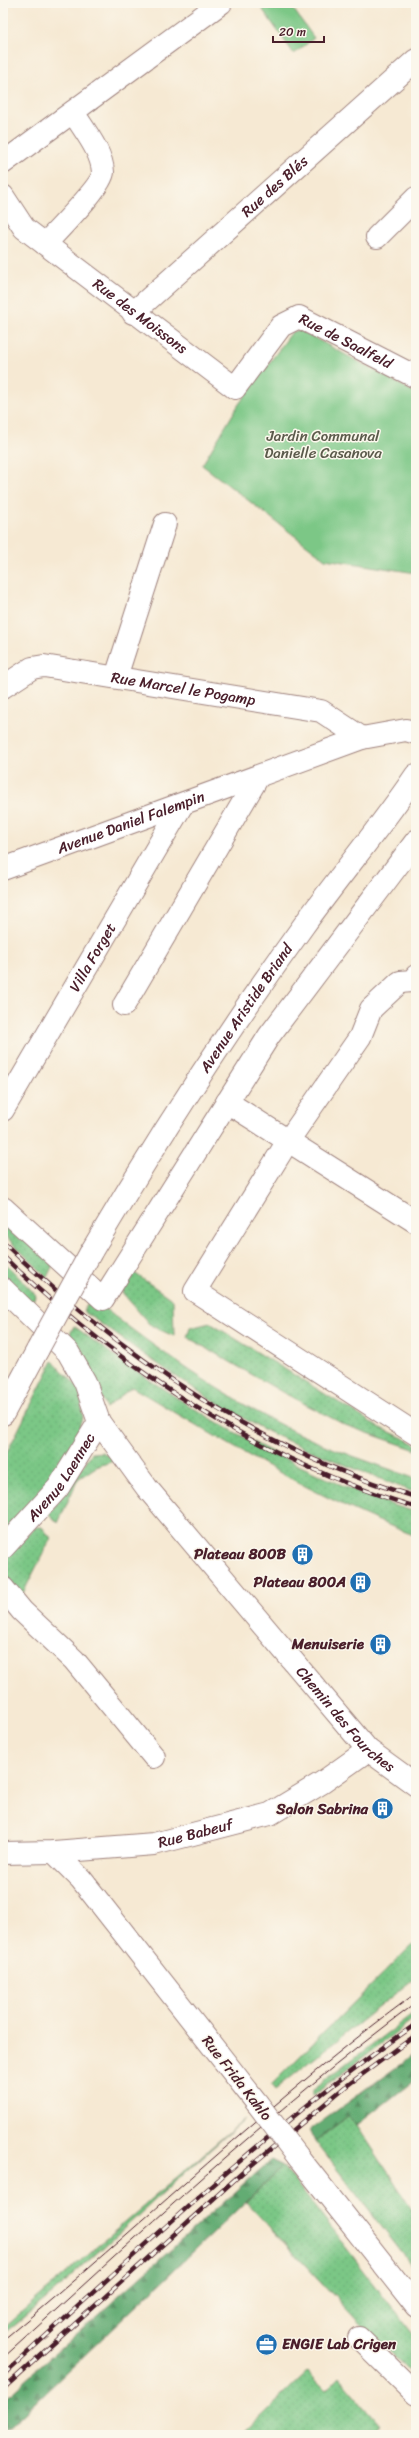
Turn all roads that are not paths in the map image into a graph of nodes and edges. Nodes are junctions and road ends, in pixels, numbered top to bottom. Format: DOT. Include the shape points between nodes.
graph roads {
  1 [pos="221,3"];
  2 [pos="416,60"];
  3 [pos="73,112"];
  4 [pos="3,163"];
  5 [pos="3,196"];
  6 [pos="416,198"];
  7 [pos="377,237"];
  8 [pos="45,244"];
  9 [pos="133,313"];
  10 [pos="416,377"];
  11 [pos="235,388"];
  12 [pos="165,524"];
  13 [pos="116,677"];
  14 [pos="3,687"];
  15 [pos="416,733"];
  16 [pos="362,738"];
  17 [pos="416,775"];
  18 [pos="258,776"];
  19 [pos="182,805"];
  20 [pos="416,841"];
  21 [pos="3,869"];
  22 [pos="416,976"];
  23 [pos="124,1005"];
  24 [pos="227,1102"];
  25 [pos="3,1110"];
  26 [pos="288,1141"];
  27 [pos="3,1208"];
  28 [pos="416,1222"];
  29 [pos="3,1289"];
  30 [pos="3,1414"];
  31 [pos="99,1422"];
  32 [pos="416,1434"];
  33 [pos="3,1548"];
  34 [pos="3,1588"];
  35 [pos="368,1750"];
  36 [pos="154,1757"];
  37 [pos="416,1785"];
  38 [pos="54,1852"];
  39 [pos="3,1853"];
  40 [pos="416,2306"];
  41 [pos="359,2338"];
  42 [pos="416,2394"];
  1 -- 3 [label="street"];
  2 -- 9 [label="street, Rue des Blés"];
  3 -- 4 [label="street"];
  3 -- 8 [label="street" via="100,158 103,174 97,186"];
  5 -- 8 [label="street, Rue des Moissons" via="24,228"];
  6 -- 7 [label="street"];
  8 -- 9 [label="street, Rue des Moissons"];
  9 -- 11 [label="street, Rue des Moissons"];
  10 -- 11 [label="street, Rue de Saalfeld" via="299,317 281,326"];
  12 -- 13 [label="street"];
  13 -- 14 [label="street, Rue Marcel le Pogamp" via="44,666 32,668"];
  13 -- 16 [label="street, Rue Marcel le Pogamp" via="321,711"];
  15 -- 16 [label="street, Avenue Daniel Falempin" via="406,730"];
  16 -- 18 [label="street, Avenue Daniel Falempin"];
  17 -- 30 [label="street, Avenue Aristide Briand, bridge" via="304,925 178,1109 91,1252"];
  18 -- 19 [label="street, Avenue Daniel Falempin"];
  18 -- 23 [label="street"];
  19 -- 21 [label="street, Avenue Daniel Falempin"];
  19 -- 25 [label="street, Villa Forget"];
  20 -- 24 [label="street" via="269,1036"];
  22 -- 26 [label="street" via="412,981 400,982 371,1009 360,1037"];
  24 -- 26 [label="street"];
  24 -- 27 [label="street" via="103,1298"];
  26 -- 28 [label="street"];
  26 -- 32 [label="street" via="195,1291"];
  29 -- 31 [label="street, Chemin des Fourches" via="68,1352 85,1382"];
  31 -- 33 [label="street, Avenue Laennec" via="58,1488"];
  31 -- 35 [label="street, Chemin des Fourches" via="147,1488"];
  34 -- 36 [label="street" via="22,1611 74,1660"];
  35 -- 37 [label="street, Chemin des Fourches"];
  35 -- 38 [label="street, Rue Babeuf" via="323,1782 270,1814 154,1844"];
  38 -- 39 [label="street, Rue Babeuf"];
  38 -- 40 [label="street, Rue Frida Kahlo, bridge" via="81,1879"];
  41 -- 42 [label="street"];
}
